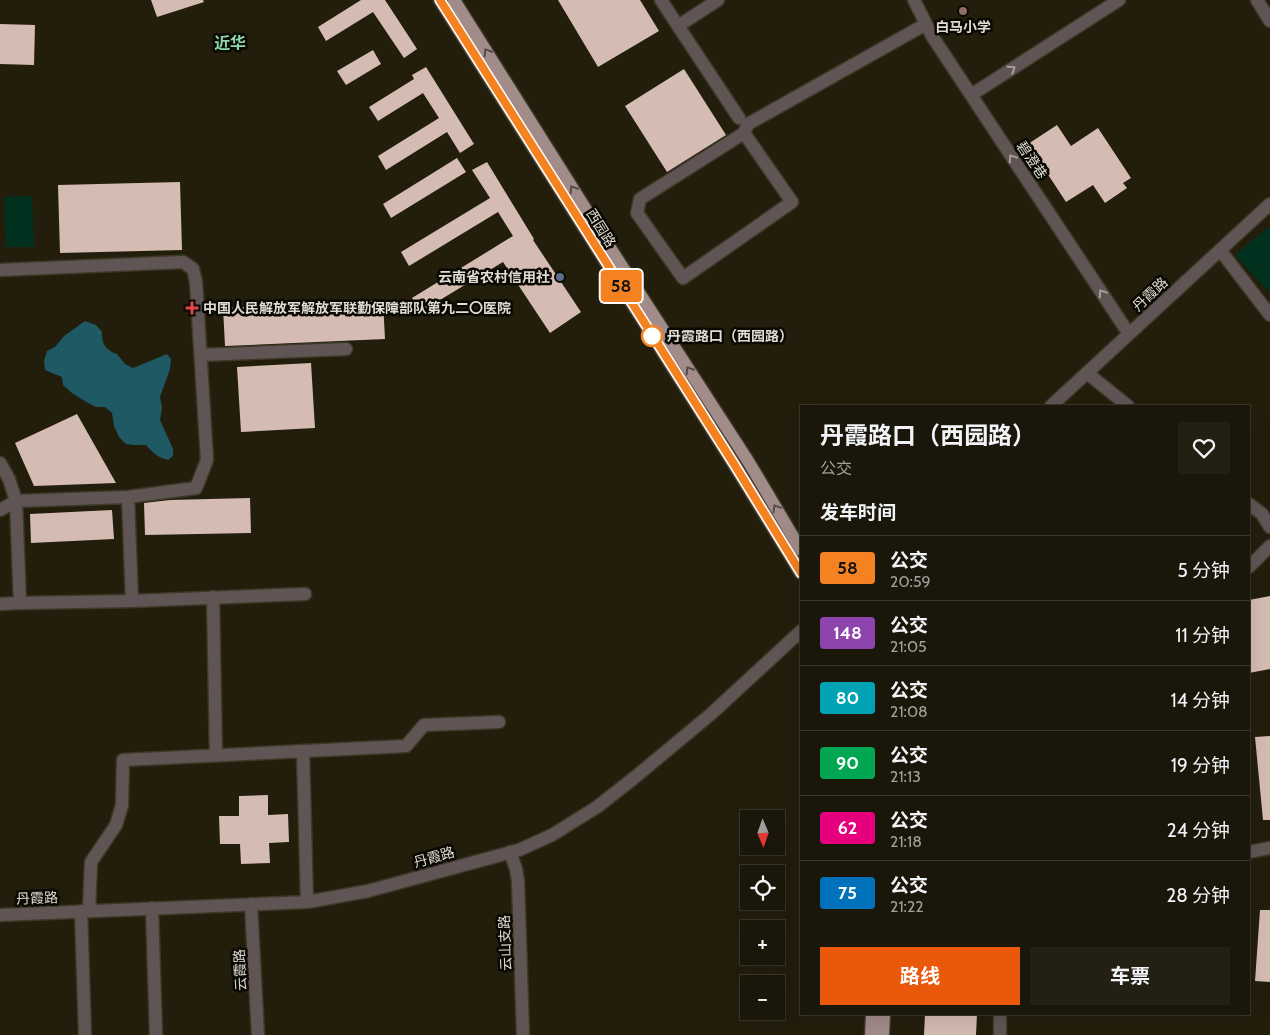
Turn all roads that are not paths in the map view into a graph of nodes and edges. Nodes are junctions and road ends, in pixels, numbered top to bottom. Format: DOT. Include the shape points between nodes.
graph roads {
  1 [pos="440,0"];
  2 [pos="454,0"];
  3 [pos="660,0"];
  4 [pos="718,0"];
  5 [pos="914,0"];
  6 [pos="1120,0"];
  7 [pos="1257,0"];
  8 [pos="1270,21"];
  9 [pos="926,24"];
  10 [pos="678,26"];
  11 [pos="970,95"];
  12 [pos="739,118"];
  13 [pos="744,133"];
  14 [pos="1270,204"];
  15 [pos="1220,250"];
  16 [pos="0,270"];
  17 [pos="1270,315"];
  18 [pos="1129,334"];
  19 [pos="346,348"];
  20 [pos="201,356"];
  21 [pos="1087,373"];
  22 [pos="1051,405"];
  23 [pos="1127,405"];
  24 [pos="0,463"];
  25 [pos="128,496"];
  26 [pos="16,502"];
  27 [pos="1250,505"];
  28 [pos="0,510"];
  29 [pos="1270,526"];
  30 [pos="1270,546"];
  31 [pos="800,548"];
  32 [pos="1250,566"];
  33 [pos="800,571"];
  34 [pos="306,594"];
  35 [pos="213,597"];
  36 [pos="132,601"];
  37 [pos="20,602"];
  38 [pos="0,604"];
  39 [pos="800,632"];
  40 [pos="499,722"];
  41 [pos="303,751"];
  42 [pos="216,755"];
  43 [pos="1270,848"];
  44 [pos="510,852"];
  45 [pos="1250,852"];
  46 [pos="307,902"];
  47 [pos="251,904"];
  48 [pos="152,908"];
  49 [pos="85,911"];
  50 [pos="0,914"];
  51 [pos="872,1015"];
  52 [pos="884,1015"];
  53 [pos="1000,1015"];
  54 [pos="84,1035"];
  55 [pos="156,1035"];
  56 [pos="258,1035"];
  57 [pos="523,1035"];
  58 [pos="871,1035"];
  59 [pos="883,1035"];
  60 [pos="1000,1035"];
  1 -- 33 [label="main road, 西园路"];
  31 -- 2 [label="main road, 西园路, one-way" via="748,461"];
  3 -- 10 [label="street"];
  4 -- 10 [label="street"];
  5 -- 9 [label="street, 碧澄巷"];
  11 -- 6 [label="street, one-way"];
  7 -- 8 [label="street"];
  9 -- 11 [label="street, 碧澄巷"];
  9 -- 13 [label="street" via="748,124"];
  10 -- 12 [label="street"];
  18 -- 11 [label="street, 碧澄巷, one-way"];
  13 -- 13 [label="street" via="792,202 682,278 636,213 640,198"];
  14 -- 15 [label="street, 丹霞路"];
  15 -- 17 [label="street"];
  15 -- 18 [label="street, 丹霞路"];
  16 -- 20 [label="street" via="183,262 193,270 196,282"];
  18 -- 21 [label="street, 丹霞路"];
  19 -- 20 [label="street"];
  20 -- 25 [label="street" via="207,460 196,488"];
  21 -- 22 [label="street, 丹霞路"];
  21 -- 23 [label="street"];
  24 -- 26 [label="street" via="9,478"];
  25 -- 26 [label="street"];
  25 -- 36 [label="street"];
  26 -- 28 [label="street"];
  26 -- 37 [label="street"];
  27 -- 29 [label="street"];
  30 -- 32 [label="street"];
  34 -- 35 [label="street"];
  35 -- 36 [label="street"];
  35 -- 42 [label="street"];
  36 -- 37 [label="street"];
  37 -- 38 [label="street"];
  39 -- 44 [label="street, 丹霞路" via="711,714 597,807 552,835"];
  40 -- 41 [label="street" via="424,725 406,746"];
  41 -- 42 [label="street"];
  41 -- 46 [label="street"];
  42 -- 49 [label="street" via="123,760 122,805 116,825 91,862"];
  43 -- 45 [label="street"];
  44 -- 46 [label="street, 丹霞路" via="368,891"];
  44 -- 57 [label="street, 云山支路" via="518,881"];
  46 -- 47 [label="street, 丹霞路"];
  47 -- 48 [label="street, 丹霞路"];
  47 -- 56 [label="street, 云霞路"];
  48 -- 49 [label="street, 丹霞路"];
  48 -- 55 [label="street"];
  49 -- 50 [label="street, 丹霞路"];
  49 -- 54 [label="street"];
  51 -- 58 [label="main road"];
  52 -- 59 [label="main road"];
  53 -- 60 [label="street"];
}
